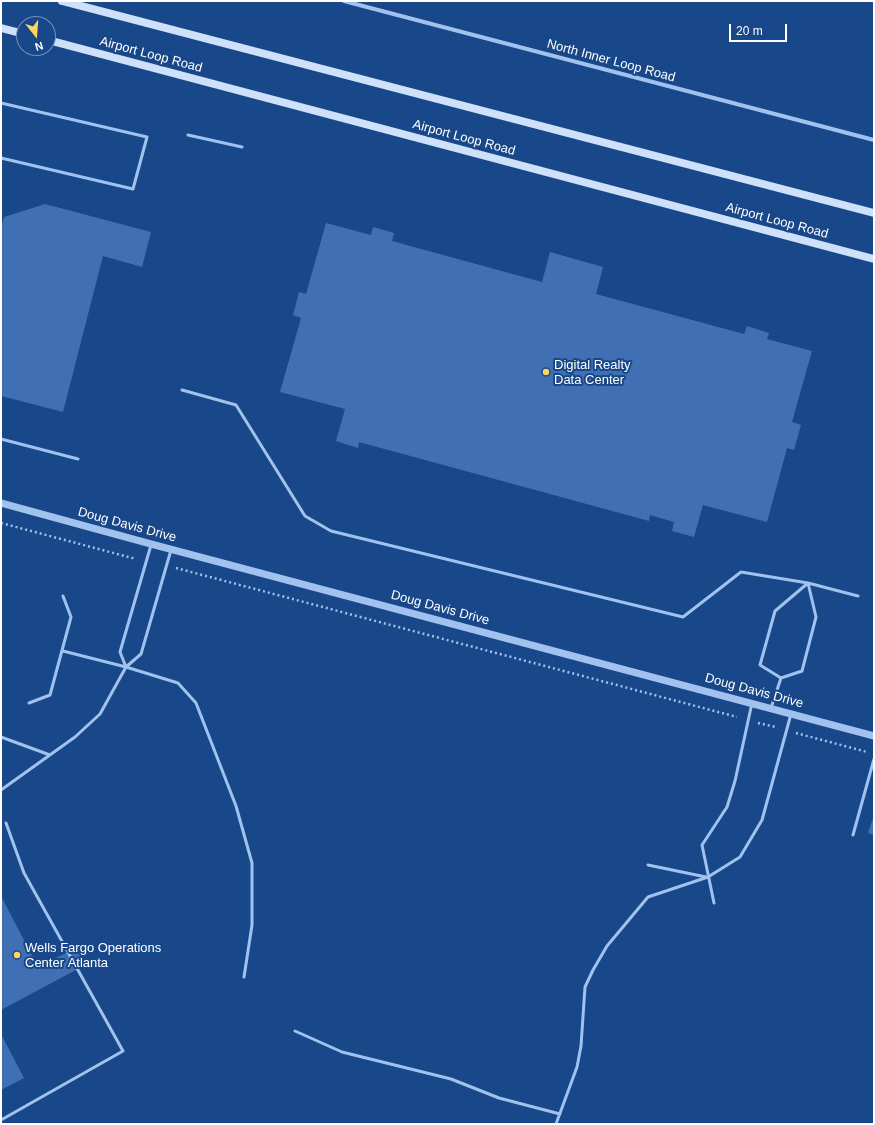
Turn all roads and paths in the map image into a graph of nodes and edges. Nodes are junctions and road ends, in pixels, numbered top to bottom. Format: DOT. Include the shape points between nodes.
graph roads {
  1 [pos="62,1"];
  2 [pos="344,1"];
  3 [pos="1,28"];
  4 [pos="16,32"];
  5 [pos="56,42"];
  6 [pos="1,103"];
  7 [pos="188,135"];
  8 [pos="874,140"];
  9 [pos="242,147"];
  10 [pos="1,158"];
  11 [pos="874,213"];
  12 [pos="874,259"];
  13 [pos="182,390"];
  14 [pos="1,439"];
  15 [pos="78,459"];
  16 [pos="1,503"];
  17 [pos="1,523"];
  18 [pos="151,544"];
  19 [pos="171,550"];
  20 [pos="146,561"];
  21 [pos="166,566"];
  22 [pos="808,583"];
  23 [pos="63,596"];
  24 [pos="858,596"];
  25 [pos="63,651"];
  26 [pos="126,667"];
  27 [pos="781,678"];
  28 [pos="29,703"];
  29 [pos="752,703"];
  30 [pos="771,708"];
  31 [pos="791,714"];
  32 [pos="747,720"];
  33 [pos="786,730"];
  34 [pos="874,736"];
  35 [pos="1,737"];
  36 [pos="874,754"];
  37 [pos="50,755"];
  38 [pos="874,759"];
  39 [pos="1,790"];
  40 [pos="6,823"];
  41 [pos="853,835"];
  42 [pos="648,865"];
  43 [pos="708,878"];
  44 [pos="714,903"];
  45 [pos="244,976"];
  46 [pos="295,1030"];
  47 [pos="560,1114"];
  48 [pos="1,1120"];
  49 [pos="556,1124"];
  1 -- 11 [label="main road"];
  2 -- 8 [label="street, North Inner Loop Road"];
  3 -- 4 [label="main road"];
  5 -- 12 [label="main road, Airport Loop Road"];
  6 -- 10 [label="lane" via="147,137 133,189"];
  7 -- 9 [label="lane"];
  13 -- 22 [label="lane" via="236,405 305,516 331,531 683,617 741,572"];
  14 -- 15 [label="lane"];
  16 -- 18 [label="street, Doug Davis Drive"];
  17 -- 20 [label="path"];
  18 -- 19 [label="street, Doug Davis Drive"];
  18 -- 20 [label="lane"];
  19 -- 21 [label="lane"];
  19 -- 29 [label="street, Doug Davis Drive"];
  20 -- 26 [label="lane" via="120,652"];
  21 -- 26 [label="lane" via="140,654"];
  21 -- 32 [label="path"];
  22 -- 24 [label="lane"];
  22 -- 27 [label="lane" via="816,617 802,671"];
  22 -- 27 [label="lane" via="775,612 760,664"];
  23 -- 25 [label="lane" via="71,617"];
  25 -- 26 [label="lane"];
  25 -- 28 [label="lane" via="50,695"];
  26 -- 37 [label="lane" via="100,714"];
  26 -- 45 [label="lane" via="178,683 196,703 217,754 236,806 252,863 252,925"];
  27 -- 30 [label="lane"];
  29 -- 30 [label="street, Doug Davis Drive"];
  29 -- 32 [label="lane"];
  30 -- 31 [label="street, Doug Davis Drive"];
  31 -- 33 [label="lane"];
  31 -- 34 [label="street, Doug Davis Drive"];
  32 -- 33 [label="path"];
  32 -- 43 [label="lane" via="727,807 702,845"];
  33 -- 36 [label="path"];
  33 -- 43 [label="lane" via="762,820 740,857"];
  35 -- 37 [label="lane"];
  37 -- 39 [label="lane"];
  38 -- 41 [label="lane"];
  40 -- 48 [label="lane" via="24,873 123,1051"];
  42 -- 43 [label="lane"];
  43 -- 44 [label="lane"];
  43 -- 47 [label="lane" via="648,897 607,946 585,987 582,1046 578,1067"];
  46 -- 47 [label="lane" via="342,1052 451,1079 499,1098"];
  47 -- 49 [label="lane"];
}
